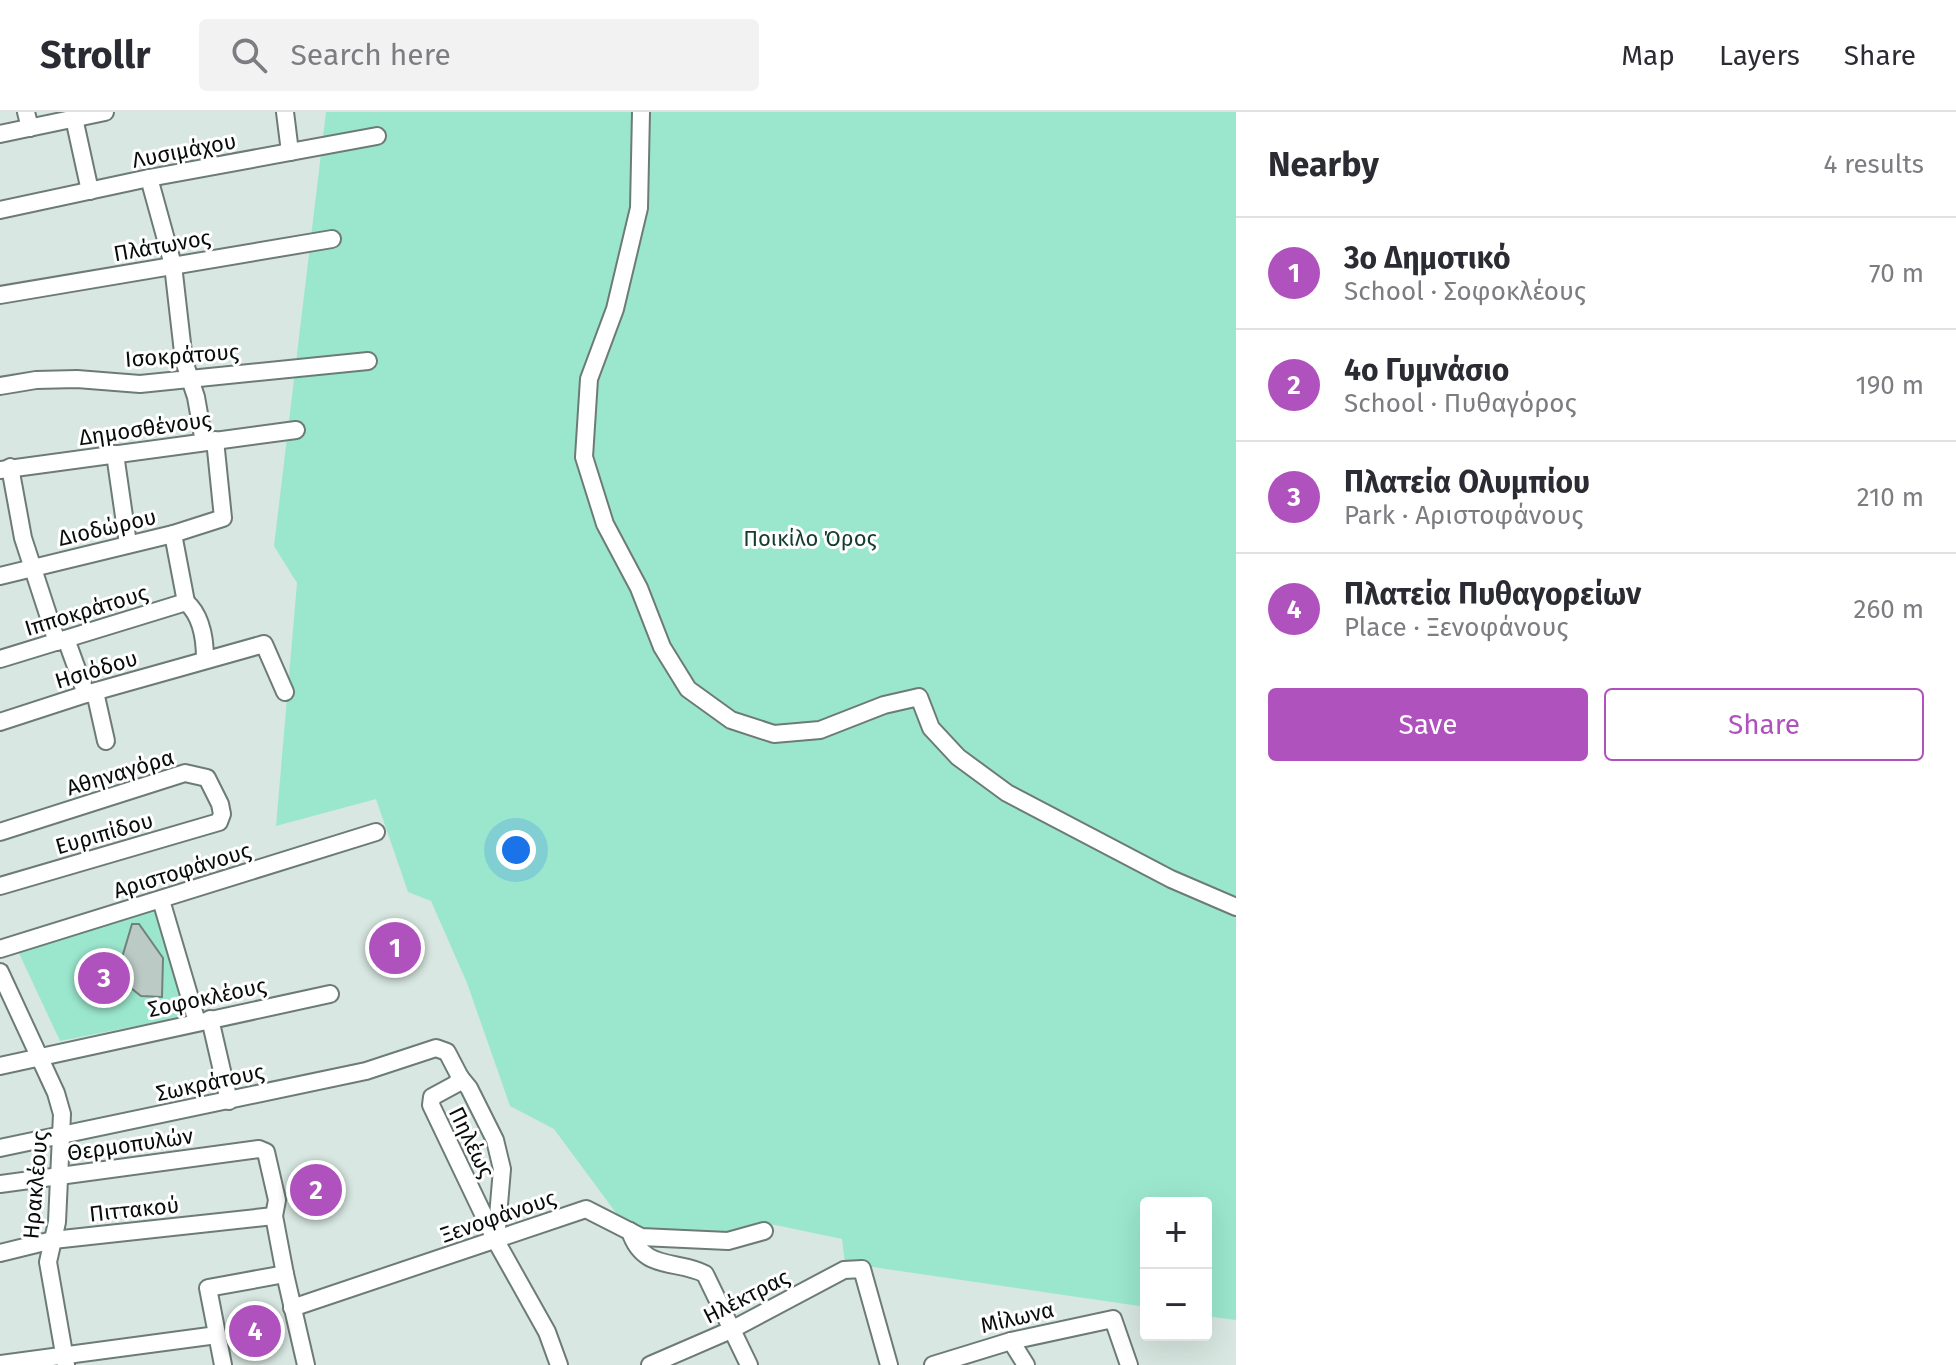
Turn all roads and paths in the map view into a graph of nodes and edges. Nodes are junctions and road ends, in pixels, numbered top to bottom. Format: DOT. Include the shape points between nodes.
graph roads {
  1 [pos="105,112"];
  2 [pos="285,112"];
  3 [pos="641,112"];
  4 [pos="74,118"];
  5 [pos="28,120"];
  6 [pos="0,134"];
  7 [pos="377,136"];
  8 [pos="290,152"];
  9 [pos="149,178"];
  10 [pos="90,191"];
  11 [pos="0,210"];
  12 [pos="332,239"];
  13 [pos="173,265"];
  14 [pos="0,295"];
  15 [pos="368,361"];
  16 [pos="188,377"];
  17 [pos="0,386"];
  18 [pos="296,430"];
  19 [pos="210,441"];
  20 [pos="115,454"];
  21 [pos="5,468"];
  22 [pos="173,534"];
  23 [pos="128,544"];
  24 [pos="33,568"];
  25 [pos="0,576"];
  26 [pos="186,602"];
  27 [pos="61,640"];
  28 [pos="0,659"];
  29 [pos="205,659"];
  30 [pos="285,692"];
  31 [pos="90,693"];
  32 [pos="0,722"];
  33 [pos="106,741"];
  34 [pos="219,822"];
  35 [pos="0,832"];
  36 [pos="376,832"];
  37 [pos="0,886"];
  38 [pos="161,900"];
  39 [pos="1236,907"];
  40 [pos="0,949"];
  41 [pos="0,972"];
  42 [pos="330,994"];
  43 [pos="204,1020"];
  44 [pos="427,1051"];
  45 [pos="39,1058"];
  46 [pos="0,1066"];
  47 [pos="460,1077"];
  48 [pos="229,1101"];
  49 [pos="63,1136"];
  50 [pos="0,1148"];
  51 [pos="60,1176"];
  52 [pos="0,1184"];
  53 [pos="274,1216"];
  54 [pos="630,1231"];
  55 [pos="764,1231"];
  56 [pos="53,1240"];
  57 [pos="496,1241"];
  58 [pos="0,1253"];
  59 [pos="285,1274"];
  60 [pos="292,1308"];
  61 [pos="731,1330"];
  62 [pos="217,1335"];
  63 [pos="1011,1341"];
  64 [pos="65,1360"];
  65 [pos="0,1364"];
  66 [pos="223,1365"];
  67 [pos="306,1365"];
  68 [pos="559,1365"];
  69 [pos="650,1365"];
  70 [pos="749,1365"];
  71 [pos="889,1365"];
  72 [pos="933,1365"];
  73 [pos="1026,1365"];
  74 [pos="1129,1365"];
  1 -- 4 [label="street"];
  2 -- 8 [label="street"];
  3 -- 39 [label="street" via="639,208 615,309 589,379 584,457 605,524 662,647 688,689 731,720 774,734 820,730 919,697 931,728 958,757 1007,793"];
  4 -- 5 [label="street"];
  4 -- 10 [label="street"];
  5 -- 6 [label="street"];
  7 -- 8 [label="street, Λυσιμάχου"];
  8 -- 9 [label="street, Λυσιμάχου"];
  9 -- 10 [label="street, Λυσιμάχου"];
  9 -- 13 [label="street"];
  10 -- 11 [label="street, Λυσιμάχου"];
  12 -- 13 [label="street, Πλάτωνος"];
  13 -- 14 [label="street, Πλάτωνος"];
  13 -- 16 [label="street"];
  15 -- 16 [label="street, Ισοκράτους"];
  16 -- 17 [label="street, Ισοκράτους" via="140,384 77,379"];
  16 -- 19 [label="street"];
  18 -- 19 [label="street, Δημοσθένους"];
  19 -- 20 [label="street, Δημοσθένους"];
  19 -- 22 [label="street, Διοδώρου" via="223,518"];
  20 -- 21 [label="street, Δημοσθένους"];
  20 -- 23 [label="street"];
  21 -- 24 [label="street"];
  22 -- 23 [label="street, Διοδώρου"];
  22 -- 26 [label="street"];
  23 -- 24 [label="street, Διοδώρου"];
  24 -- 25 [label="street, Διοδώρου"];
  24 -- 27 [label="street"];
  26 -- 27 [label="street, Ιπποκράτους"];
  26 -- 29 [label="street" via="199,620"];
  27 -- 28 [label="street, Ιπποκράτους"];
  27 -- 31 [label="street"];
  29 -- 30 [label="street, Ησιόδου" via="264,644"];
  29 -- 31 [label="street, Ησιόδου"];
  31 -- 32 [label="street, Ησιόδου"];
  31 -- 33 [label="street"];
  34 -- 35 [label="street, Αθηναγόρα" via="220,804 207,778 185,773"];
  34 -- 37 [label="street, Ευριπίδου"];
  36 -- 38 [label="street, Αριστοφάνους"];
  38 -- 40 [label="street, Αριστοφάνους"];
  38 -- 43 [label="street"];
  41 -- 45 [label="street, Ηρακλέους"];
  42 -- 43 [label="street, Σοφοκλέους"];
  43 -- 45 [label="street, Σοφοκλέους"];
  43 -- 48 [label="street"];
  44 -- 47 [label="street, Πηλέως" via="447,1052"];
  44 -- 48 [label="street, Σωκράτους" via="366,1071"];
  45 -- 46 [label="street, Σοφοκλέους"];
  45 -- 49 [label="street, Ηρακλέους" via="59,1103"];
  47 -- 57 [label="street" via="495,1140 502,1169"];
  47 -- 57 [label="street, Πηλέως" via="432,1097 431,1105"];
  48 -- 49 [label="street, Σωκράτους"];
  49 -- 50 [label="street, Σωκράτους"];
  49 -- 51 [label="street, Ηρακλέους"];
  51 -- 52 [label="street, Θερμοπυλών"];
  51 -- 53 [label="street, Θερμοπυλών" via="259,1149 266,1152 277,1200"];
  51 -- 56 [label="street, Ηρακλέους"];
  53 -- 56 [label="street, Πιττακού"];
  53 -- 59 [label="street"];
  54 -- 55 [label="street, Ξενοφάνους" via="641,1237 728,1241"];
  54 -- 57 [label="street, Ξενοφάνους" via="586,1209"];
  54 -- 61 [label="street" via="640,1251 654,1261 705,1274"];
  56 -- 58 [label="street, Πιττακού"];
  56 -- 64 [label="street, Ηρακλέους" via="48,1262"];
  57 -- 60 [label="street, Ξενοφάνους"];
  57 -- 68 [label="street, Πηλέως" via="547,1332"];
  59 -- 60 [label="street"];
  59 -- 62 [label="street" via="208,1288"];
  60 -- 67 [label="street"];
  61 -- 69 [label="street, Ηλέκτρας"];
  61 -- 70 [label="street"];
  61 -- 71 [label="street, Ηλέκτρας" via="844,1270 862,1269"];
  62 -- 64 [label="street"];
  62 -- 66 [label="street"];
  63 -- 72 [label="street, Μίλωνα"];
  63 -- 73 [label="street"];
  63 -- 74 [label="street, Μίλωνα" via="1113,1319"];
  64 -- 65 [label="street"];
}
